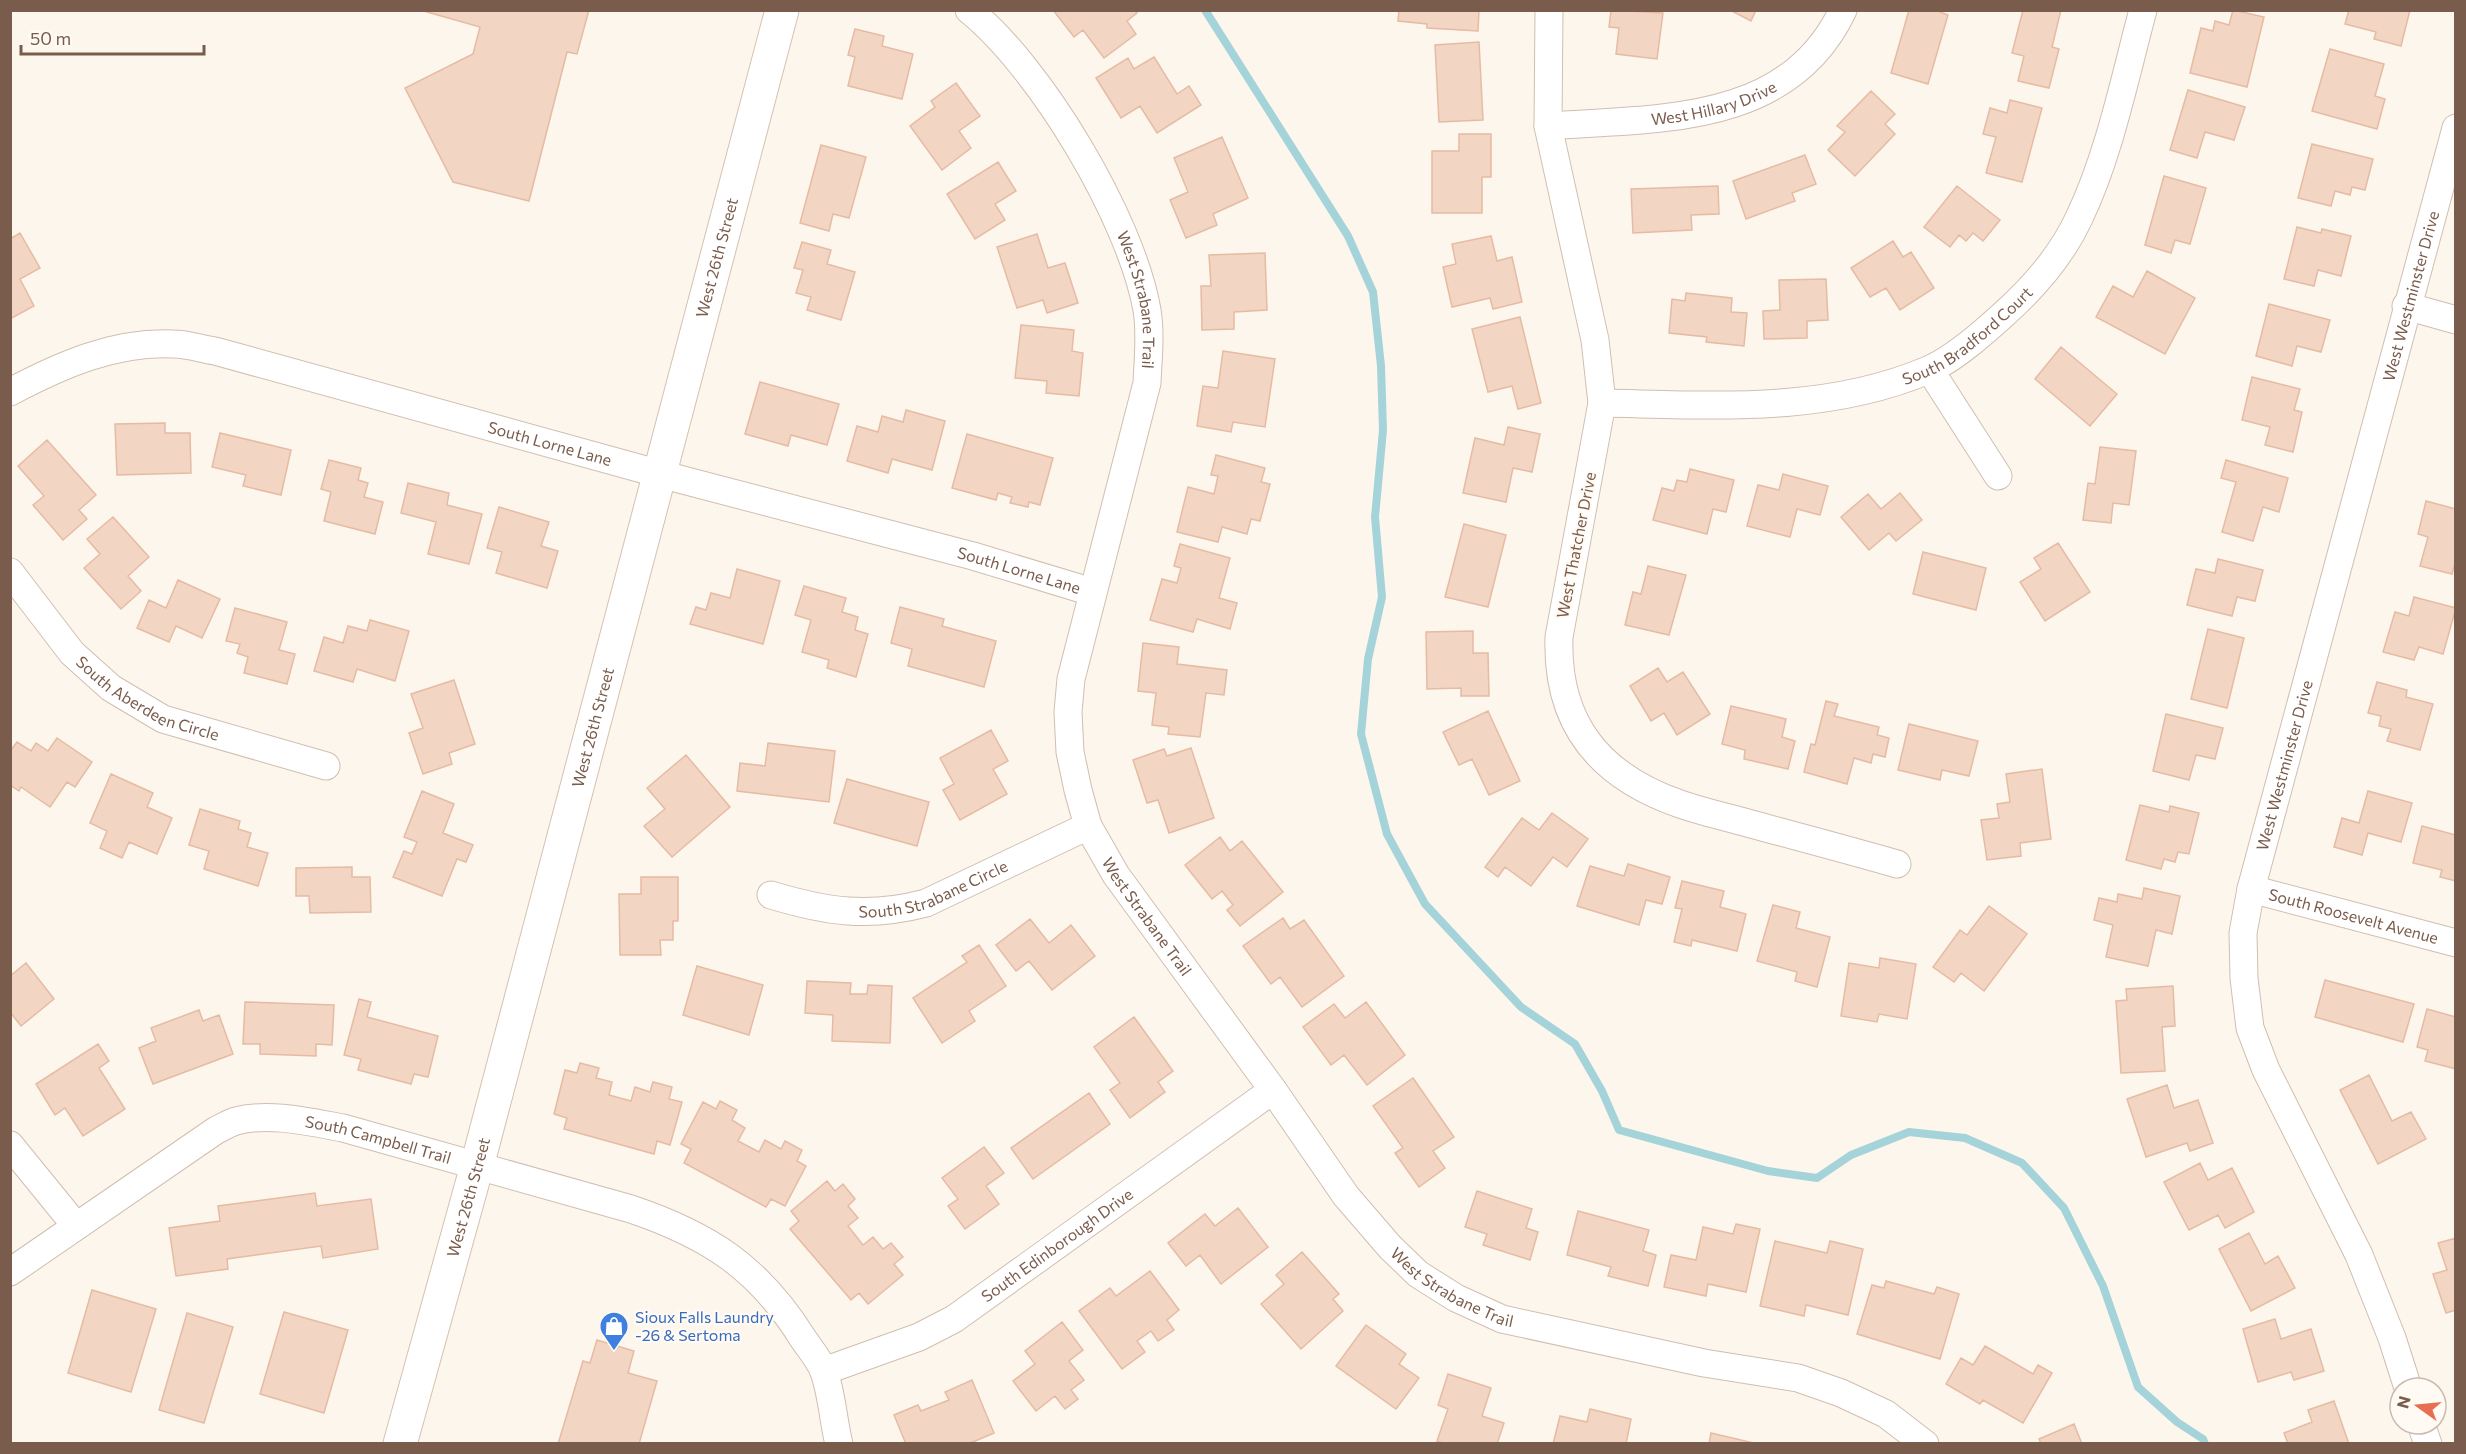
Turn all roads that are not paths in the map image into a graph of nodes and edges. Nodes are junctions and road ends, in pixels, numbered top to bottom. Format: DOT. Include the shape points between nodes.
graph roads {
  1 [pos="783,10"];
  2 [pos="969,10"];
  3 [pos="1549,10"];
  4 [pos="1843,10"];
  5 [pos="2143,10"];
  6 [pos="1548,126"];
  7 [pos="2456,128"];
  8 [pos="2406,306"];
  9 [pos="2456,320"];
  10 [pos="1930,369"];
  11 [pos="10,392"];
  12 [pos="1602,403"];
  13 [pos="660,474"];
  14 [pos="1998,476"];
  15 [pos="10,572"];
  16 [pos="1092,592"];
  17 [pos="326,766"];
  18 [pos="1088,826"];
  19 [pos="1897,864"];
  20 [pos="2251,889"];
  21 [pos="771,895"];
  22 [pos="2456,943"];
  23 [pos="1273,1090"];
  24 [pos="10,1145"];
  25 [pos="477,1166"];
  26 [pos="76,1226"];
  27 [pos="10,1272"];
  28 [pos="824,1371"];
  29 [pos="2404,1376"];
  30 [pos="400,1443"];
  31 [pos="839,1443"];
  32 [pos="1925,1443"];
  1 -- 13 [label="main road, West 26th Street"];
  2 -- 16 [label="street, West Strabane Trail" via="1004,41 1078,146 1107,200 1136,268 1147,311 1147,383"];
  3 -- 6 [label="street, West Thatcher Drive"];
  4 -- 6 [label="street, West Hillary Drive" via="1818,52 1787,80 1760,95 1685,116"];
  5 -- 10 [label="street, South Bradford Court" via="2100,165 2079,219 2037,281 2013,306 1980,335"];
  6 -- 12 [label="street, West Thatcher Drive" via="1595,340"];
  7 -- 8 [label="street, West Westminster Drive"];
  8 -- 9 [label="street"];
  8 -- 20 [label="street, West Westminster Drive"];
  10 -- 12 [label="street, South Bradford Court" via="1864,392 1781,404"];
  10 -- 14 [label="street"];
  11 -- 13 [label="street, South Lorne Lane" via="88,356 124,347 175,344 215,351"];
  12 -- 19 [label="street, West Thatcher Drive" via="1559,637 1558,665 1575,723 1590,747 1614,771 1679,804"];
  13 -- 16 [label="street, South Lorne Lane" via="973,556"];
  13 -- 25 [label="main road, West 26th Street"];
  15 -- 17 [label="street, South Aberdeen Circle" via="72,653 111,688 163,719"];
  16 -- 18 [label="street, West Strabane Trail" via="1071,679 1068,712 1070,752"];
  18 -- 21 [label="street, South Strabane Circle" via="926,903 897,910 840,911"];
  18 -- 23 [label="street, West Strabane Trail" via="1116,875"];
  20 -- 22 [label="street, South Roosevelt Avenue"];
  20 -- 29 [label="street, West Westminster Drive" via="2243,933 2250,1028 2266,1070 2359,1255"];
  23 -- 28 [label="street, South Edinborough Drive" via="954,1319 919,1337"];
  23 -- 32 [label="street, West Strabane Trail" via="1346,1196 1390,1247 1418,1274 1456,1298 1502,1319 1704,1363 1798,1378 1886,1414"];
  24 -- 26 [label="street"];
  25 -- 26 [label="street, South Campbell Trail" via="343,1128 289,1120 235,1121"];
  25 -- 28 [label="street, South Campbell Trail" via="631,1209 670,1222 705,1240 763,1284 788,1314"];
  25 -- 30 [label="main road, West 26th Street"];
  26 -- 27 [label="street, South Campbell Trail"];
  28 -- 31 [label="street, South Campbell Trail"];
}
